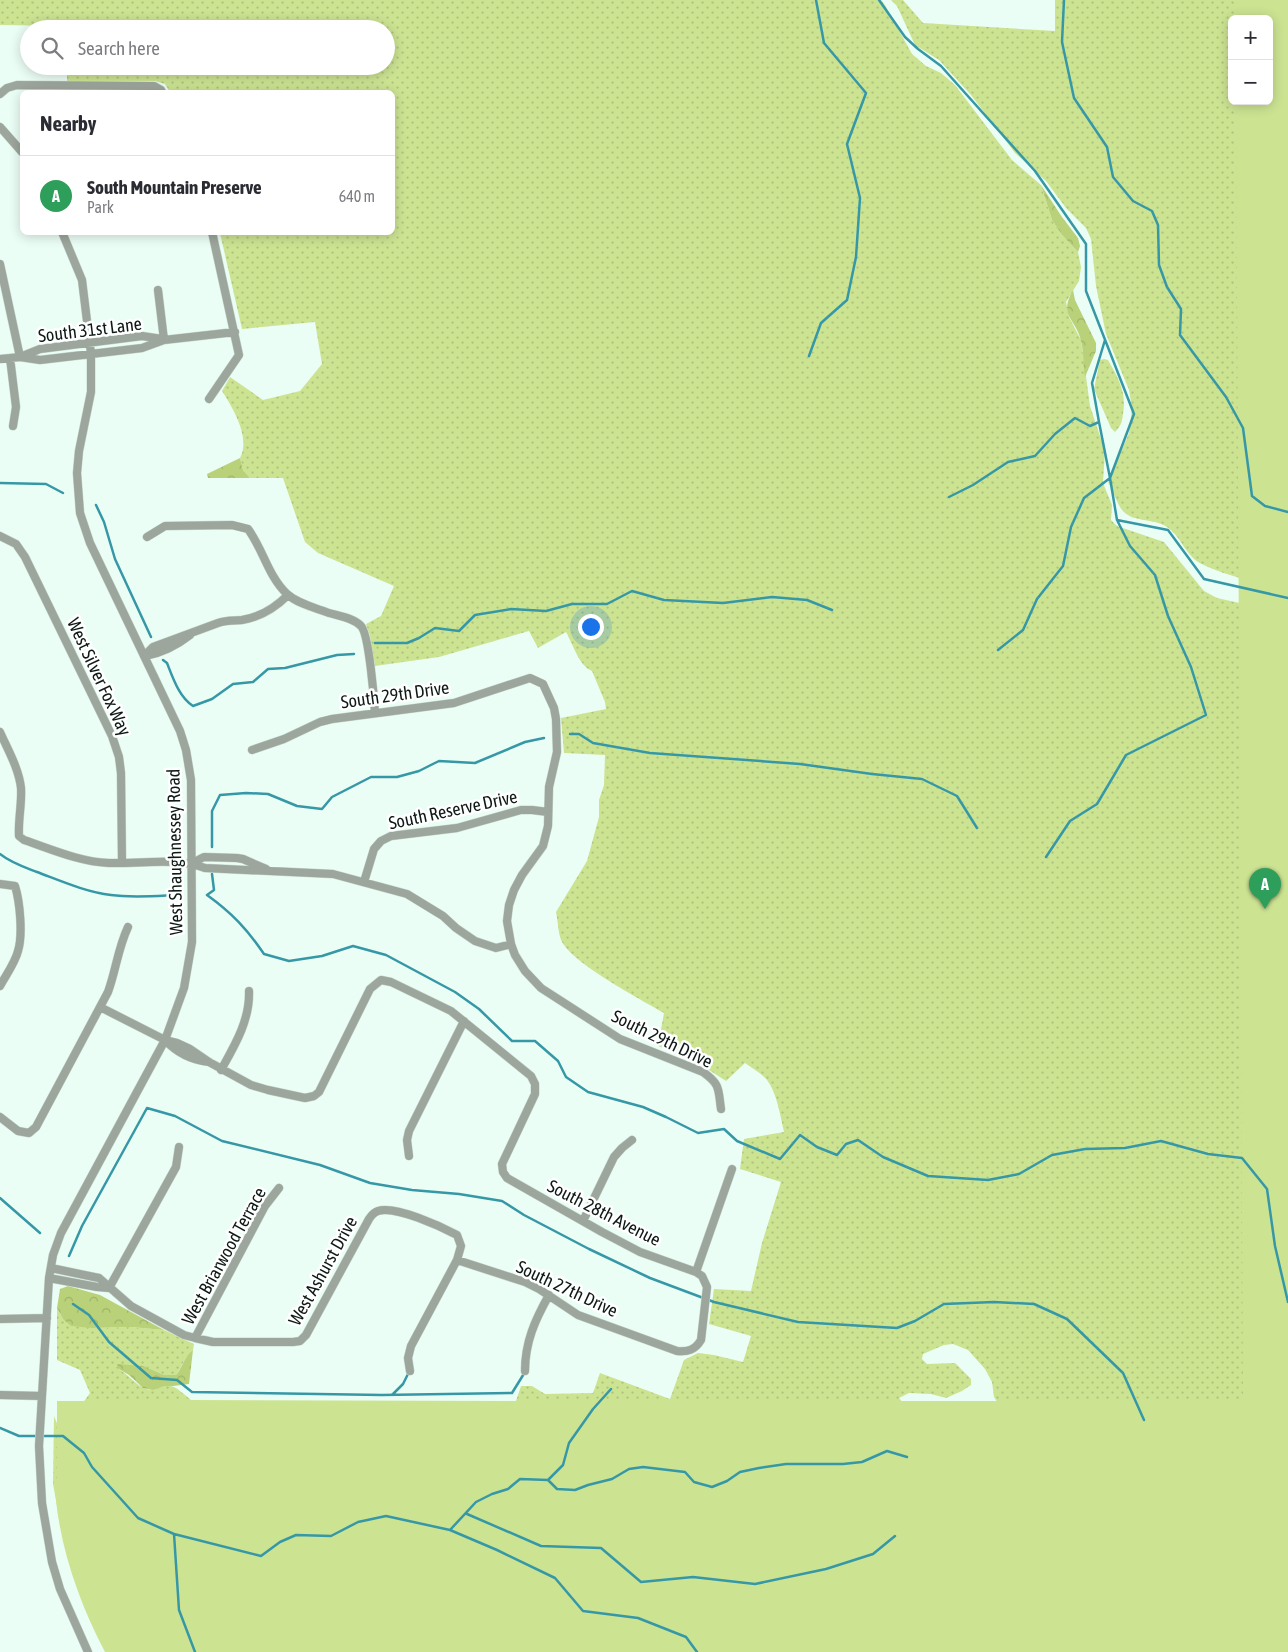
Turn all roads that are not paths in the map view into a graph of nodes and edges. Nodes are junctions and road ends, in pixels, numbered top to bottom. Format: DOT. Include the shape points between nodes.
graph roads {
  1 [pos="160,90"];
  2 [pos="0,94"];
  3 [pos="0,127"];
  4 [pos="20,150"];
  5 [pos="63,235"];
  6 [pos="213,235"];
  7 [pos="0,264"];
  8 [pos="158,290"];
  9 [pos="235,332"];
  10 [pos="126,338"];
  11 [pos="164,340"];
  12 [pos="90,343"];
  13 [pos="57,347"];
  14 [pos="127,350"];
  15 [pos="91,354"];
  16 [pos="20,357"];
  17 [pos="10,358"];
  18 [pos="58,358"];
  19 [pos="0,359"];
  20 [pos="209,399"];
  21 [pos="13,426"];
  22 [pos="0,536"];
  23 [pos="147,538"];
  24 [pos="288,595"];
  25 [pos="144,656"];
  26 [pos="376,713"];
  27 [pos="0,732"];
  28 [pos="252,750"];
  29 [pos="548,812"];
  30 [pos="228,858"];
  31 [pos="122,862"];
  32 [pos="192,863"];
  33 [pos="228,868"];
  34 [pos="268,870"];
  35 [pos="364,882"];
  36 [pos="0,884"];
  37 [pos="128,927"];
  38 [pos="511,944"];
  39 [pos="0,986"];
  40 [pos="249,991"];
  41 [pos="100,1007"];
  42 [pos="464,1021"];
  43 [pos="165,1040"];
  44 [pos="222,1070"];
  45 [pos="721,1110"];
  46 [pos="0,1117"];
  47 [pos="632,1140"];
  48 [pos="179,1147"];
  49 [pos="409,1156"];
  50 [pos="732,1169"];
  51 [pos="279,1188"];
  52 [pos="583,1222"];
  53 [pos="457,1260"];
  54 [pos="50,1268"];
  55 [pos="696,1272"];
  56 [pos="88,1276"];
  57 [pos="49,1278"];
  58 [pos="86,1285"];
  59 [pos="109,1288"];
  60 [pos="549,1295"];
  61 [pos="47,1318"];
  62 [pos="0,1319"];
  63 [pos="195,1338"];
  64 [pos="410,1371"];
  65 [pos="525,1371"];
  66 [pos="0,1395"];
  67 [pos="42,1396"];
  68 [pos="88,1652"];
  1 -- 2 [label="street" via="154,86 18,85"];
  3 -- 4 [label="street"];
  5 -- 12 [label="street, West Shaughnessey Road" via="82,280"];
  6 -- 9 [label="street"];
  7 -- 16 [label="street"];
  8 -- 11 [label="street"];
  9 -- 11 [label="street, South 31st Lane"];
  9 -- 20 [label="street" via="239,355"];
  10 -- 11 [label="street, South 31st Lane" via="142,336"];
  10 -- 12 [label="street, South 31st Lane"];
  10 -- 14 [label="street"];
  11 -- 14 [label="street, South 31st Lane"];
  12 -- 13 [label="street, South 31st Lane"];
  12 -- 15 [label="street, West Shaughnessey Road"];
  13 -- 16 [label="street, South 31st Lane" via="40,349"];
  13 -- 18 [label="street"];
  14 -- 15 [label="street, South 31st Lane"];
  15 -- 18 [label="street, South 31st Lane"];
  15 -- 25 [label="street, West Shaughnessey Road" via="91,392 77,460 80,512 90,543"];
  16 -- 17 [label="street, South 31st Lane"];
  16 -- 18 [label="street, South 31st Lane"];
  17 -- 19 [label="street, South 31st Lane"];
  17 -- 21 [label="street" via="16,407"];
  22 -- 31 [label="street, West Silver Fox Way" via="16,544 25,557 112,736 121,773"];
  23 -- 24 [label="street" via="164,526 232,525 248,529 267,568"];
  24 -- 25 [label="street" via="264,614 242,620 225,620 192,634 174,647"];
  24 -- 26 [label="street" via="362,626"];
  25 -- 32 [label="street, West Shaughnessey Road" via="186,750 191,780"];
  26 -- 28 [label="street, South 29th Drive" via="320,722"];
  26 -- 29 [label="street, South 29th Drive" via="454,703 530,678 543,684 554,708 557,742"];
  27 -- 31 [label="street" via="21,787 19,836 79,858"];
  29 -- 35 [label="street, South Reserve Drive" via="521,810 457,828 390,836 374,849"];
  29 -- 38 [label="street, South 29th Drive" via="543,846 522,875 509,905"];
  30 -- 32 [label="street" via="204,857"];
  30 -- 33 [label="street"];
  30 -- 34 [label="street" via="244,859"];
  31 -- 32 [label="street"];
  32 -- 33 [label="street" via="205,868"];
  32 -- 43 [label="street, West Shaughnessey Road" via="191,954 184,988"];
  33 -- 34 [label="street"];
  34 -- 35 [label="street" via="333,874"];
  35 -- 38 [label="street" via="407,894 475,941 496,948"];
  36 -- 39 [label="street" via="14,886 19,900 18,951"];
  37 -- 41 [label="street" via="121,941 113,978"];
  38 -- 45 [label="street, South 29th Drive" via="524,970 541,988 620,1039 711,1078 718,1086"];
  40 -- 44 [label="street" via="246,1019"];
  41 -- 43 [label="street"];
  41 -- 46 [label="street" via="36,1127 29,1133 18,1131"];
  42 -- 44 [label="street" via="442,1007 381,980 370,989 319,1092 314,1096 305,1098 259,1088"];
  42 -- 49 [label="street" via="409,1131"];
  42 -- 52 [label="street, South 28th Avenue" via="530,1076 535,1084 535,1094 505,1155 503,1172 507,1178"];
  43 -- 44 [label="street" via="177,1043"];
  43 -- 54 [label="street, West Shaughnessey Road" via="61,1233"];
  47 -- 52 [label="street" via="614,1157"];
  48 -- 59 [label="street" via="176,1167"];
  50 -- 55 [label="street"];
  51 -- 63 [label="street, West Briarwood Terrace" via="265,1206"];
  52 -- 55 [label="street, South 28th Avenue" via="640,1252"];
  53 -- 60 [label="street, South 27th Drive" via="525,1282"];
  53 -- 63 [label="street, West Ashurst Drive" via="461,1246 457,1235 406,1214 376,1211 306,1336 300,1341 213,1342"];
  53 -- 64 [label="street" via="411,1346 408,1358"];
  54 -- 56 [label="street"];
  54 -- 57 [label="street, West Shaughnessey Road"];
  55 -- 60 [label="street, South 27th Drive" via="707,1287 700,1340 692,1350 677,1351 578,1315"];
  56 -- 58 [label="street"];
  56 -- 59 [label="street" via="99,1278"];
  57 -- 58 [label="street"];
  57 -- 61 [label="street, West Shaughnessey Road"];
  58 -- 59 [label="street"];
  59 -- 63 [label="street" via="131,1306"];
  60 -- 65 [label="street" via="533,1326"];
  61 -- 62 [label="street"];
  61 -- 67 [label="street, West Shaughnessey Road"];
  66 -- 67 [label="street"];
  67 -- 68 [label="street, West Shaughnessey Road" via="39,1468 44,1522 60,1589"];
}
